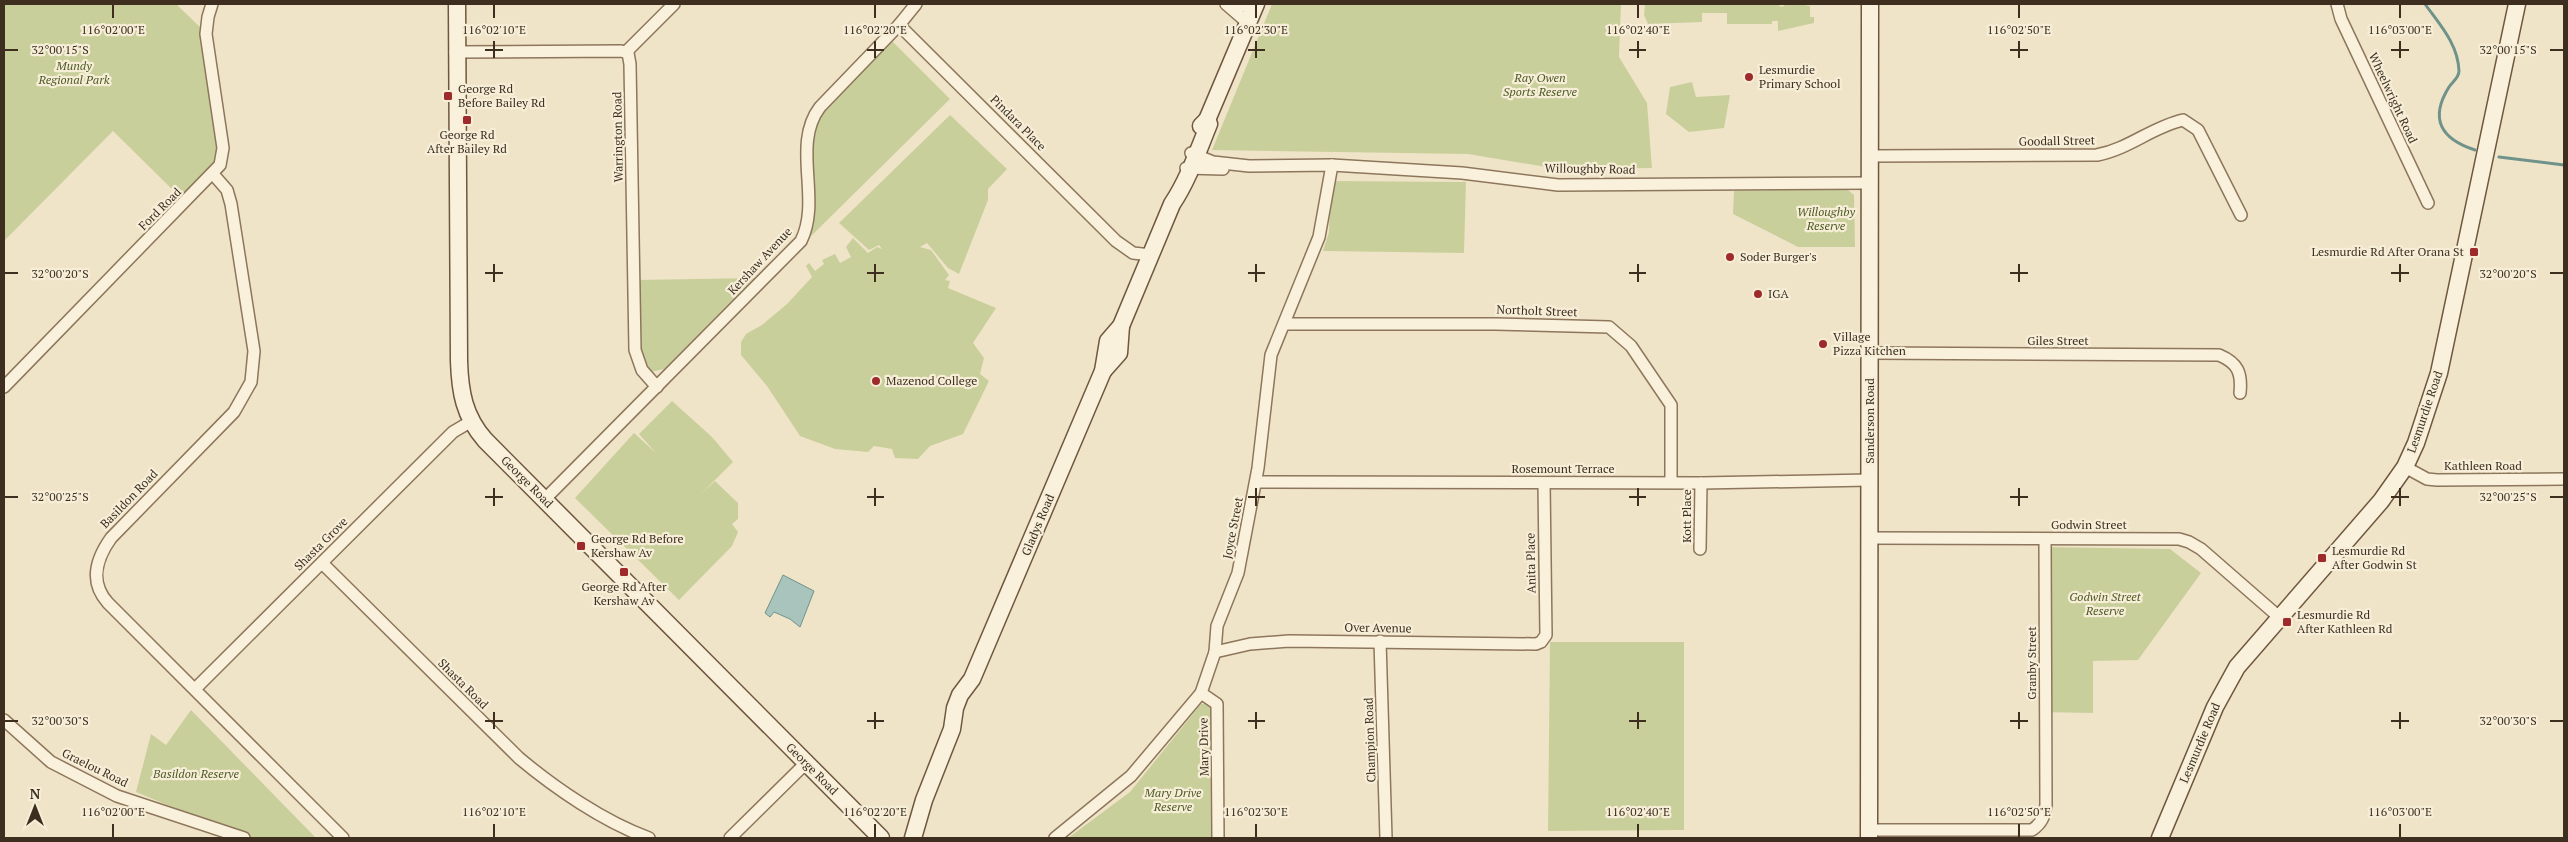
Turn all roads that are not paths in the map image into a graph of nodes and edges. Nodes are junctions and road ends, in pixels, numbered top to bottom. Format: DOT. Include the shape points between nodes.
graph roads {
  1 [pos="212,4"];
  2 [pos="457,4"];
  3 [pos="674,4"];
  4 [pos="916,4"];
  5 [pos="1226,4"];
  6 [pos="1236,4"];
  7 [pos="1870,4"];
  8 [pos="2337,4"];
  9 [pos="2517,4"];
  10 [pos="1252,12"];
  11 [pos="899,25"];
  12 [pos="455,52"];
  13 [pos="626,52"];
  14 [pos="1871,156"];
  15 [pos="1190,161"];
  16 [pos="1332,165"];
  17 [pos="213,174"];
  18 [pos="1871,183"];
  19 [pos="2428,203"];
  20 [pos="2241,215"];
  21 [pos="1148,262"];
  22 [pos="1286,324"];
  23 [pos="1871,353"];
  24 [pos="4,387"];
  25 [pos="657,388"];
  26 [pos="2240,393"];
  27 [pos="470,422"];
  28 [pos="2405,467"];
  29 [pos="2564,479"];
  30 [pos="1870,480"];
  31 [pos="1256,482"];
  32 [pos="1671,482"];
  33 [pos="1544,483"];
  34 [pos="1701,483"];
  35 [pos="544,500"];
  36 [pos="1870,538"];
  37 [pos="2045,539"];
  38 [pos="1700,549"];
  39 [pos="322,563"];
  40 [pos="2279,618"];
  41 [pos="1380,641"];
  42 [pos="1541,642"];
  43 [pos="1215,652"];
  44 [pos="195,689"];
  45 [pos="1201,693"];
  46 [pos="4,720"];
  47 [pos="806,763"];
  48 [pos="924,800"];
  49 [pos="1869,834"];
  50 [pos="244,838"];
  51 [pos="343,838"];
  52 [pos="649,838"];
  53 [pos="730,838"];
  54 [pos="881,838"];
  55 [pos="906,838"];
  56 [pos="913,838"];
  57 [pos="1055,838"];
  58 [pos="1218,838"];
  59 [pos="1386,838"];
  60 [pos="2160,838"];
  1 -- 17 [label="street, Ford Road" via="206,34 223,148 222,161"];
  2 -- 12 [label="street, George Road"];
  3 -- 13 [label="street"];
  4 -- 11 [label="street, Kershaw Avenue"];
  5 -- 10 [label="street"];
  6 -- 10 [label="street"];
  7 -- 14 [label="street, Sanderson Road"];
  8 -- 19 [label="street, Wheelwright Road" via="2341,19"];
  9 -- 28 [label="street, Lesmurdie Road" via="2439,373"];
  10 -- 15 [label="street, Gladys Road" via="1207,120 1209,124"];
  11 -- 21 [label="street, Pindara Place" via="1128,256"];
  11 -- 25 [label="street, Kershaw Avenue" via="827,98 810,121 807,137 807,225 801,241"];
  12 -- 13 [label="street"];
  12 -- 27 [label="street, George Road" via="459,374 462,399"];
  13 -- 25 [label="street, Warrington Road" via="630,64 635,350 642,370"];
  14 -- 18 [label="street, Sanderson Road"];
  14 -- 20 [label="street, Goodall Street" via="2097,155 2116,152 2168,123 2183,120 2198,130"];
  15 -- 16 [label="street, Willoughby Road" via="1249,166"];
  15 -- 21 [label="street, Gladys Road" via="1181,191 1172,204"];
  16 -- 18 [label="street, Willoughby Road" via="1462,173 1558,184"];
  16 -- 22 [label="street, Joyce Street" via="1319,237"];
  17 -- 24 [label="street, Ford Road"];
  17 -- 44 [label="street, Basildon Road" via="227,190 233,214 254,351 251,382 234,412 111,538 99,558 95,573 105,599"];
  18 -- 23 [label="street, Sanderson Road"];
  21 -- 48 [label="street, Gladys Road" via="1121,326 1108,341 1103,370 972,679 970,698 952,729"];
  22 -- 31 [label="street, Joyce Street" via="1272,355"];
  22 -- 32 [label="street, Northolt Street" via="1609,327 1631,346 1671,405"];
  23 -- 26 [label="street, Giles Street" via="2219,355 2233,362 2239,370 2242,378"];
  23 -- 30 [label="street, Sanderson Road"];
  25 -- 35 [label="street, Kershaw Avenue"];
  27 -- 35 [label="street, George Road"];
  27 -- 39 [label="street, Shasta Grove" via="453,432"];
  28 -- 29 [label="street, Kathleen Road" via="2427,479 2438,480"];
  28 -- 40 [label="street, Lesmurdie Road" via="2381,501"];
  30 -- 34 [label="street, Rosemount Terrace"];
  30 -- 36 [label="street, Sanderson Road"];
  31 -- 33 [label="street, Rosemount Terrace"];
  31 -- 43 [label="street, Joyce Street" via="1238,574 1217,626"];
  32 -- 33 [label="street, Rosemount Terrace"];
  32 -- 34 [label="street, Rosemount Terrace"];
  33 -- 42 [label="street, Anita Place" via="1546,635"];
  34 -- 38 [label="street, Kott Place"];
  35 -- 47 [label="street, George Road"];
  36 -- 37 [label="street, Godwin Street"];
  36 -- 49 [label="street, Sanderson Road"];
  37 -- 40 [label="street, Godwin Street" via="2179,539 2189,542 2202,549"];
  37 -- 49 [label="street, Granby Street" via="2046,805 2039,824 2032,830"];
  39 -- 44 [label="street, Shasta Grove"];
  39 -- 52 [label="street, Shasta Road" via="519,758 599,813"];
  40 -- 60 [label="street, Lesmurdie Road" via="2228,681"];
  41 -- 42 [label="street, Over Avenue"];
  41 -- 43 [label="street, Over Avenue" via="1266,642"];
  41 -- 59 [label="street, Champion Road"];
  43 -- 45 [label="street, Joyce Street"];
  44 -- 51 [label="street, Basildon Road"];
  45 -- 57 [label="street, Joyce Street" via="1132,776"];
  45 -- 58 [label="street, Mary Drive" via="1217,704"];
  46 -- 50 [label="street, Graelou Road" via="51,762 117,796"];
  47 -- 53 [label="street"];
  47 -- 54 [label="street, George Road"];
  48 -- 55 [label="street, Gladys Road" via="912,819"];
  48 -- 56 [label="street, Gladys Road"];
}
